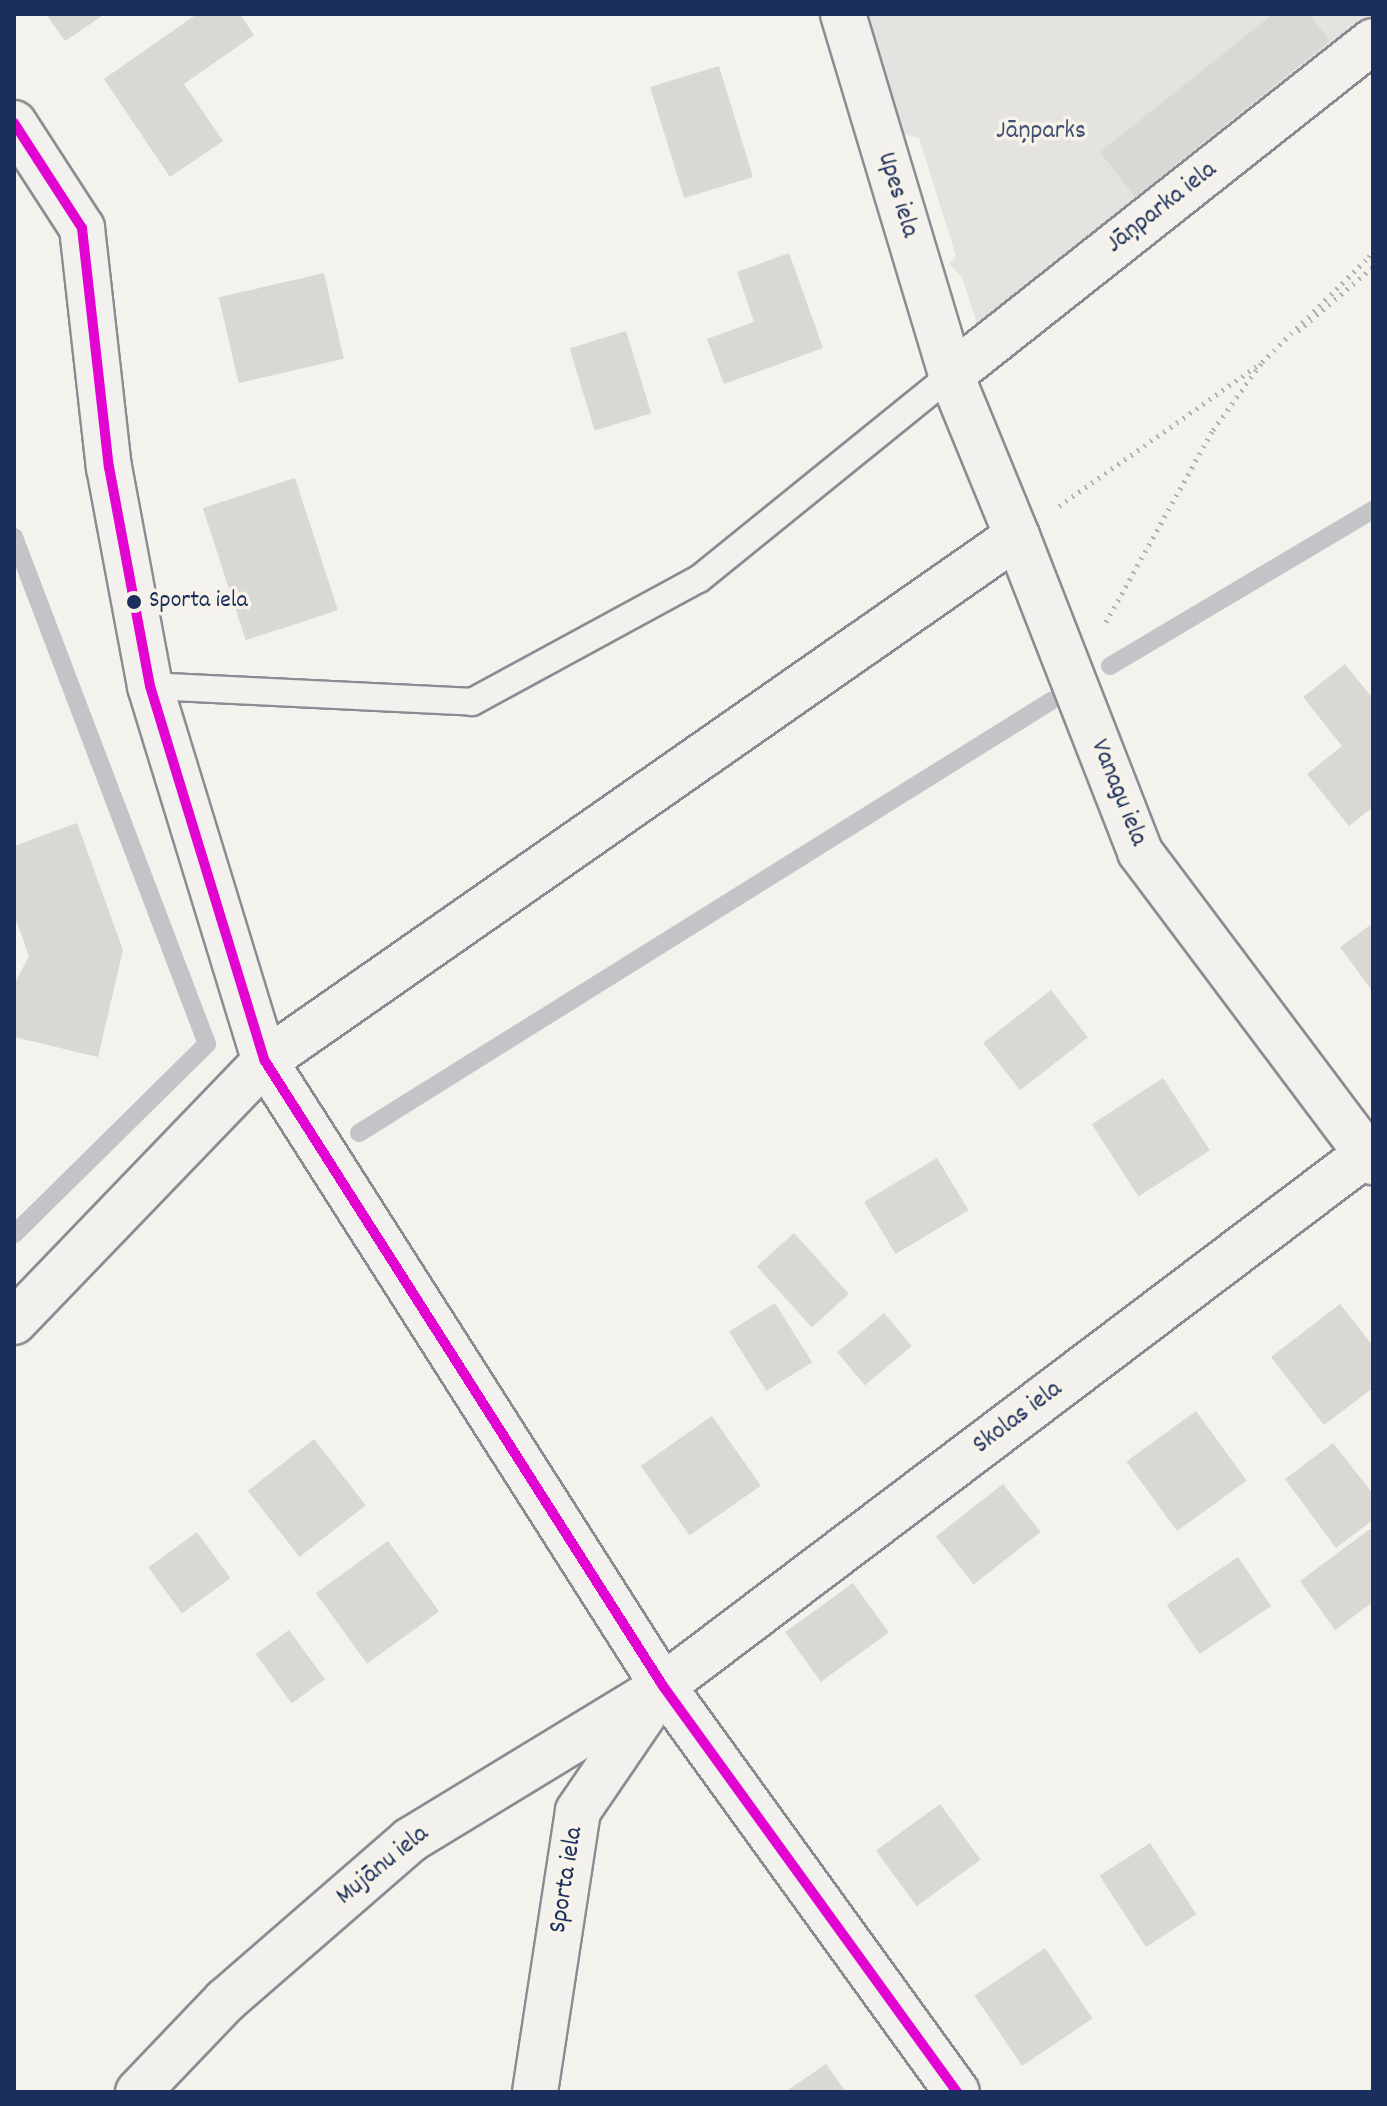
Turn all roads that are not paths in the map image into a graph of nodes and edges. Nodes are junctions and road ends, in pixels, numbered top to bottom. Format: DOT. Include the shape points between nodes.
graph roads {
  1 [pos="843,14"];
  2 [pos="1373,41"];
  3 [pos="14,123"];
  4 [pos="951,375"];
  5 [pos="1017,536"];
  6 [pos="150,686"];
  7 [pos="265,1061"];
  8 [pos="1371,1155"];
  9 [pos="14,1322"];
  10 [pos="663,1686"];
  11 [pos="138,2092"];
  12 [pos="535,2092"];
  13 [pos="957,2092"];
  1 -- 4 [label="street, Upes iela"];
  2 -- 4 [label="street, Jāņparka iela"];
  3 -- 6 [label="street" via="82,228 109,467"];
  4 -- 5 [label="street, Vanagu iela"];
  4 -- 6 [label="lane" via="699,579 472,702"];
  5 -- 7 [label="street"];
  5 -- 8 [label="street, Vanagu iela" via="1140,852"];
  6 -- 7 [label="street"];
  7 -- 9 [label="street"];
  7 -- 10 [label="street"];
  8 -- 10 [label="street, Skolas iela"];
  10 -- 11 [label="street, Mujānu iela" via="410,1840 225,2001"];
  10 -- 12 [label="street, Sporta iela" via="578,1811"];
  10 -- 13 [label="street"];
}
